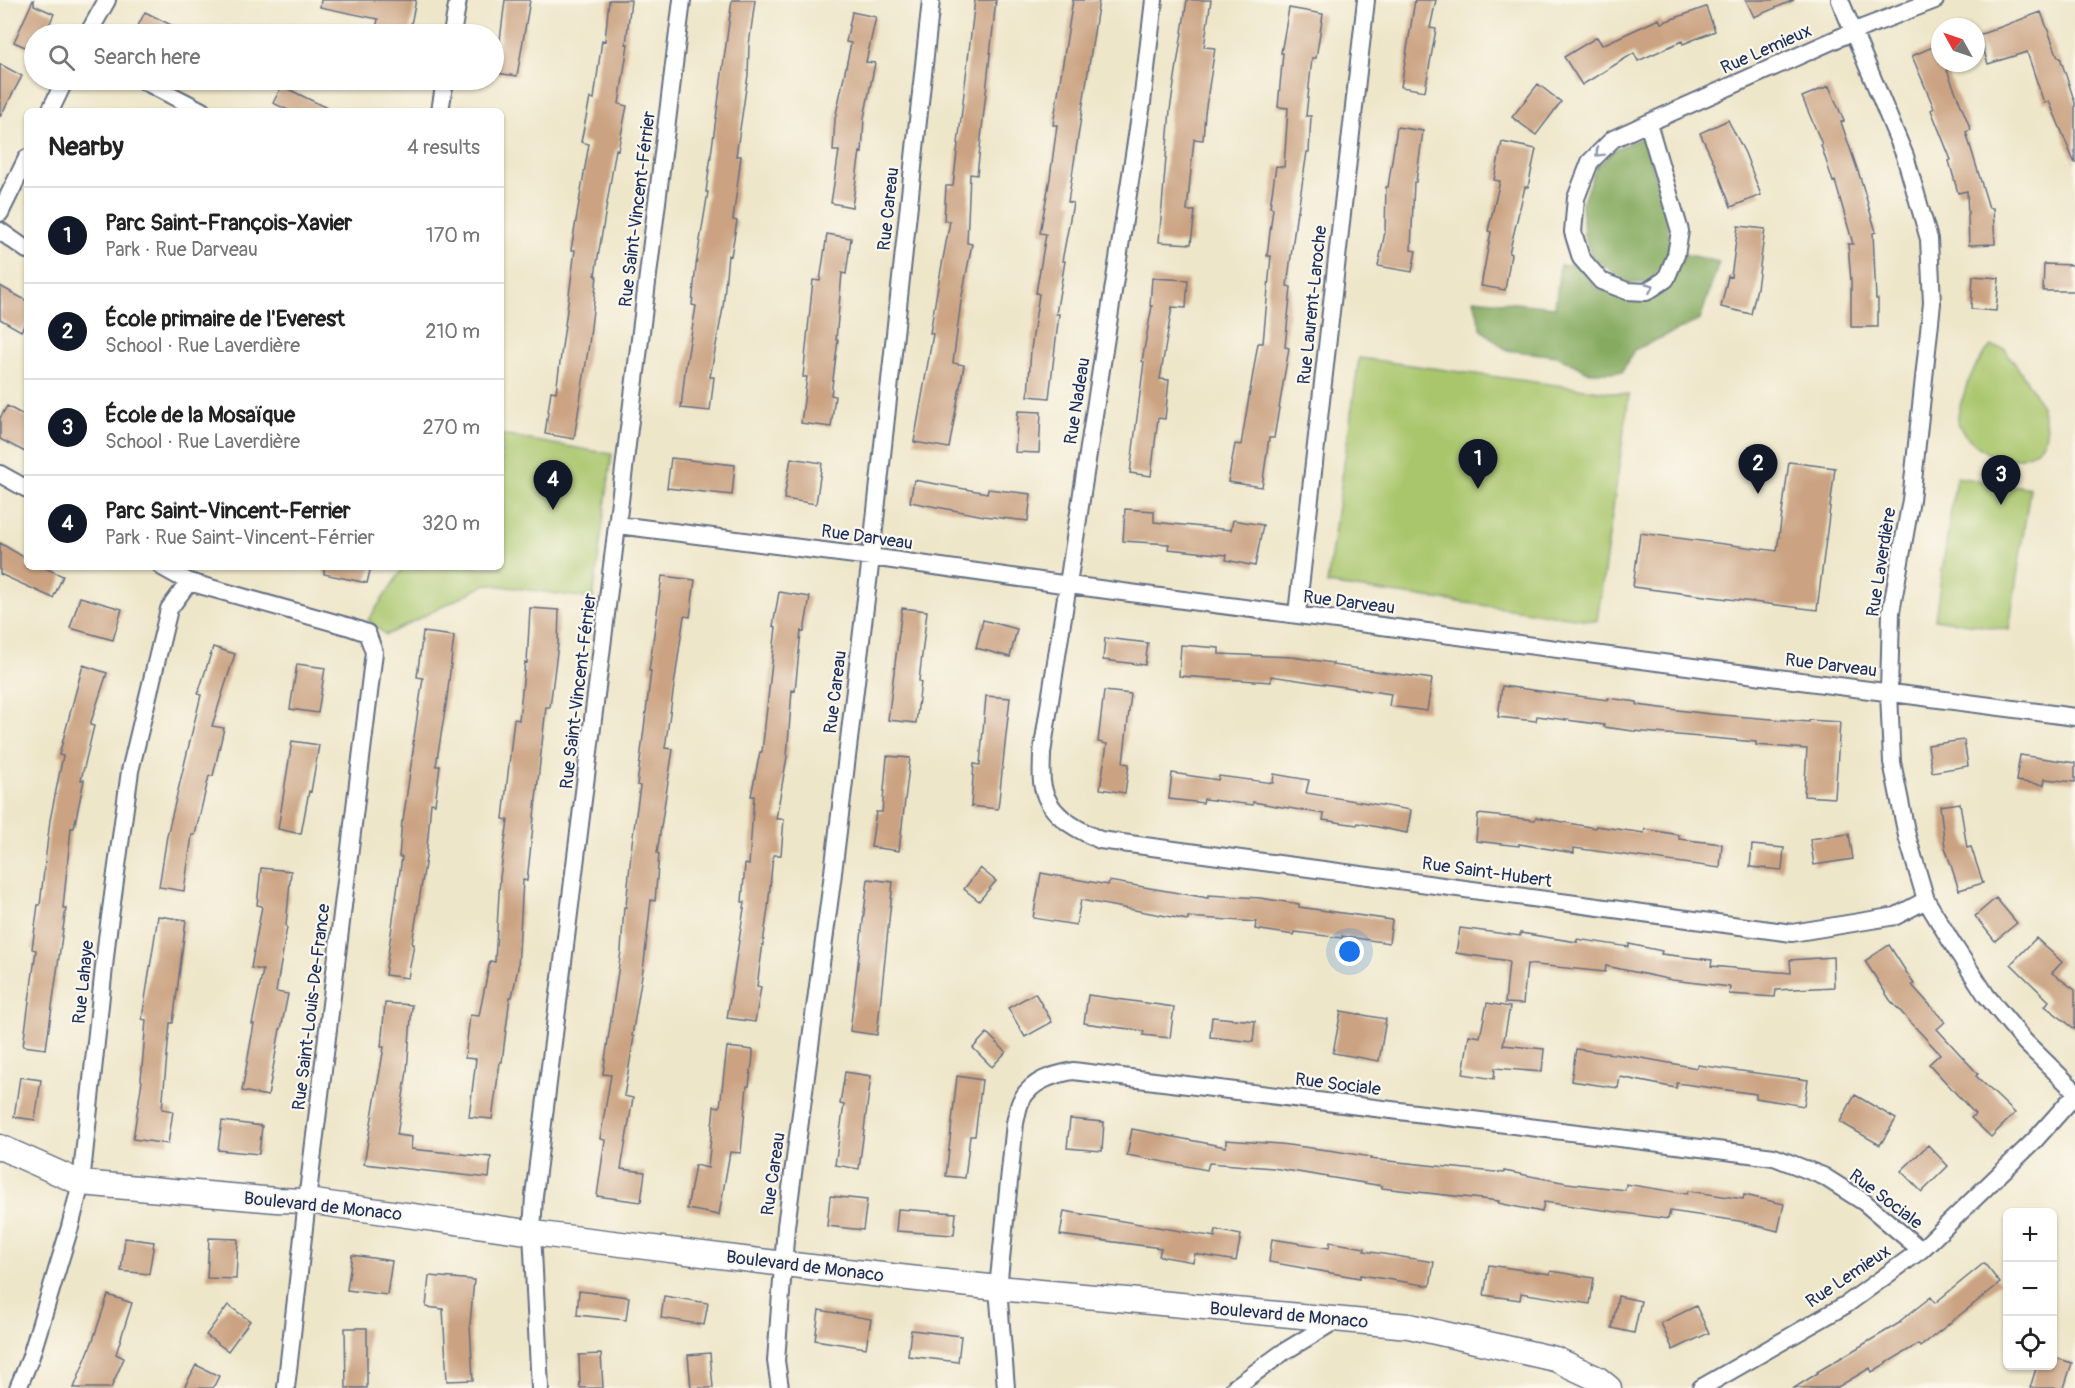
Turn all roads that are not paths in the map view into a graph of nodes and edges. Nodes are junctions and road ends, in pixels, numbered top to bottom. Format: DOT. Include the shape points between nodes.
graph roads {
  1 [pos="107,0"];
  2 [pos="458,0"];
  3 [pos="682,0"];
  4 [pos="931,0"];
  5 [pos="1154,0"];
  6 [pos="1366,0"];
  7 [pos="1840,0"];
  8 [pos="1935,0"];
  9 [pos="94,24"];
  10 [pos="454,24"];
  11 [pos="1852,32"];
  12 [pos="60,90"];
  13 [pos="161,90"];
  14 [pos="443,90"];
  15 [pos="51,108"];
  16 [pos="196,108"];
  17 [pos="440,108"];
  18 [pos="1648,123"];
  19 [pos="24,164"];
  20 [pos="0,213"];
  21 [pos="0,231"];
  22 [pos="24,248"];
  23 [pos="0,474"];
  24 [pos="24,487"];
  25 [pos="618,525"];
  26 [pos="871,556"];
  27 [pos="167,570"];
  28 [pos="189,582"];
  29 [pos="1069,585"];
  30 [pos="1297,614"];
  31 [pos="1888,692"];
  32 [pos="2075,717"];
  33 [pos="1050,807"];
  34 [pos="1926,900"];
  35 [pos="2075,1093"];
  36 [pos="0,1147"];
  37 [pos="81,1183"];
  38 [pos="307,1201"];
  39 [pos="532,1232"];
  40 [pos="1921,1250"];
  41 [pos="784,1264"];
  42 [pos="998,1288"];
  43 [pos="1339,1319"];
  44 [pos="18,1388"];
  45 [pos="286,1388"];
  46 [pos="540,1388"];
  47 [pos="780,1388"];
  48 [pos="1006,1388"];
  49 [pos="1234,1388"];
  50 [pos="1609,1388"];
  51 [pos="1701,1388"];
  1 -- 9 [label="street"];
  2 -- 10 [label="street"];
  3 -- 25 [label="street, Rue Saint-Vincent-Férrier"];
  4 -- 26 [label="street, Rue Careau"];
  5 -- 29 [label="street, Rue Nadeau"];
  6 -- 30 [label="street, Rue Laurent-Laroche"];
  7 -- 11 [label="street, Rue Laverdière"];
  8 -- 11 [label="street, Rue Lemieux"];
  11 -- 18 [label="street, Rue Lemieux"];
  11 -- 31 [label="street, Rue Laverdière" via="1905,156 1930,250 1932,303 1911,500 1891,612"];
  12 -- 15 [label="street"];
  13 -- 16 [label="street"];
  14 -- 17 [label="street"];
  18 -- 18 [label="street, Rue Lemieux, one-way" via="1613,139 1590,162 1576,198 1574,232 1581,258 1602,281 1627,291 1646,292 1666,279 1677,255 1680,231"];
  19 -- 20 [label="street"];
  21 -- 22 [label="street"];
  23 -- 24 [label="street"];
  25 -- 26 [label="street, Rue Darveau"];
  25 -- 39 [label="street, Rue Saint-Vincent-Férrier"];
  26 -- 29 [label="street, Rue Darveau"];
  26 -- 41 [label="street, Rue Careau"];
  27 -- 28 [label="street"];
  28 -- 37 [label="street, Rue Lahaye" via="169,609 130,771"];
  28 -- 38 [label="street, Rue Saint-Louis-De-France" via="367,633 374,652"];
  29 -- 30 [label="street, Rue Darveau"];
  29 -- 33 [label="street, Rue Nadeau" via="1042,753 1042,783"];
  30 -- 31 [label="street, Rue Darveau"];
  31 -- 32 [label="street, Rue Darveau"];
  31 -- 34 [label="street, Rue Laverdière" via="1892,762 1907,836"];
  33 -- 34 [label="street, Rue Saint-Hubert" via="1071,827 1100,840 1791,933 1896,916"];
  34 -- 35 [label="street, Rue Laverdière" via="1986,995"];
  35 -- 40 [label="street, Rue Lemieux" via="2034,1141"];
  36 -- 37 [label="street, Boulevard de Monaco"];
  37 -- 38 [label="street, Boulevard de Monaco"];
  37 -- 44 [label="street, Rue Lahaye"];
  38 -- 39 [label="street, Boulevard de Monaco"];
  38 -- 45 [label="street, Rue Saint-Louis-De-France"];
  39 -- 41 [label="street, Boulevard de Monaco"];
  39 -- 46 [label="street, Rue Saint-Vincent-Férrier"];
  40 -- 42 [label="street, Rue Sociale" via="1864,1202 1831,1181 1774,1157 1073,1071 1035,1084 1022,1100 1014,1123"];
  40 -- 51 [label="street, Rue Lemieux" via="1847,1304"];
  41 -- 42 [label="street, Boulevard de Monaco"];
  41 -- 47 [label="street, Rue Careau" via="776,1361"];
  42 -- 43 [label="street, Boulevard de Monaco"];
  42 -- 48 [label="street, Rue Sociale"];
  43 -- 49 [label="street"];
  43 -- 50 [label="street, Boulevard de Monaco" via="1409,1326 1555,1359"];
}
